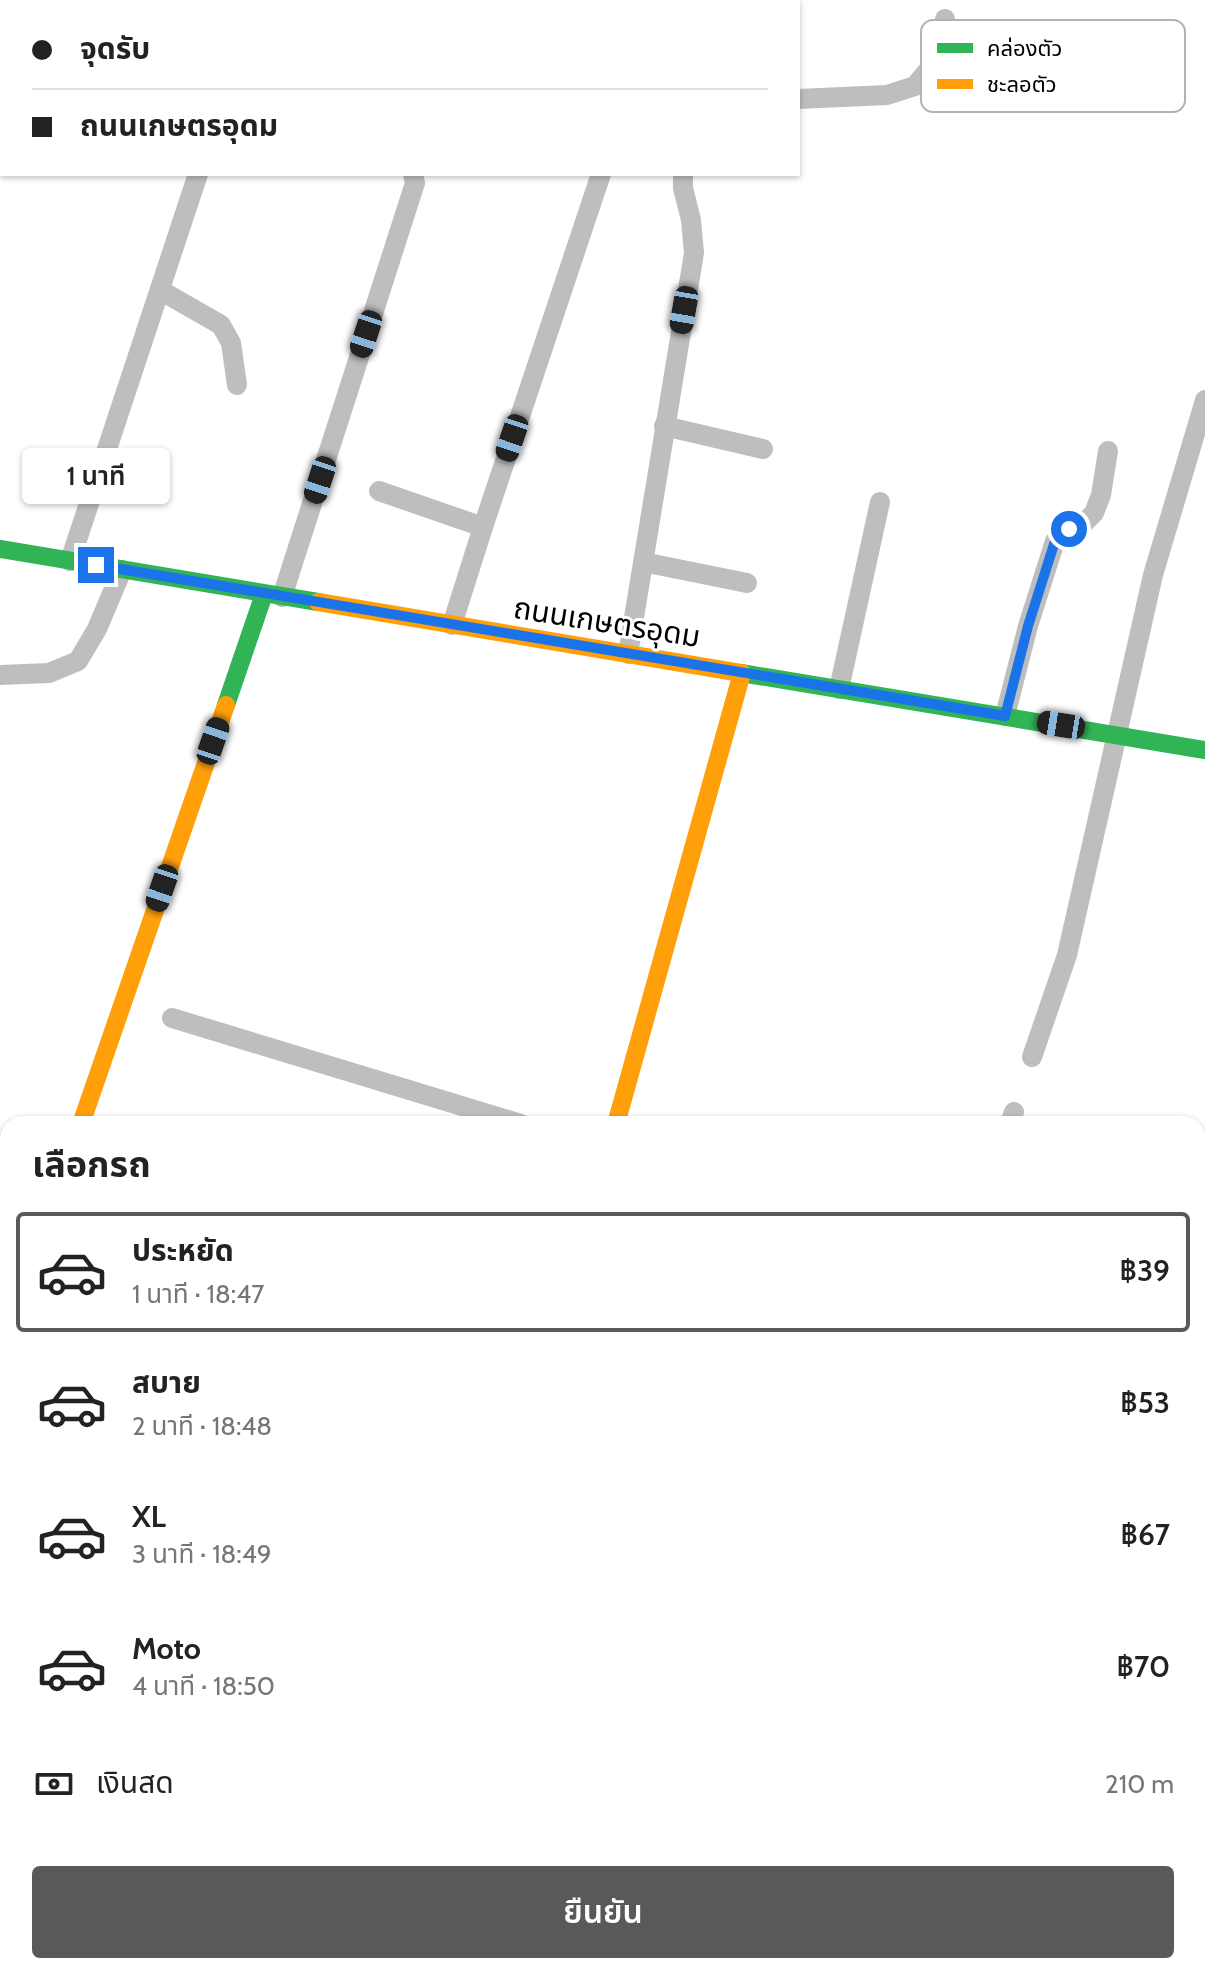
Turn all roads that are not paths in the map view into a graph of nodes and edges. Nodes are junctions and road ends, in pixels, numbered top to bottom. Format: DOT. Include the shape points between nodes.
graph roads {
  1 [pos="921,79"];
  2 [pos="800,99"];
  3 [pos="197,176"];
  4 [pos="413,176"];
  5 [pos="600,176"];
  6 [pos="683,176"];
  7 [pos="160,290"];
  8 [pos="237,385"];
  9 [pos="1205,400"];
  10 [pos="664,426"];
  11 [pos="763,449"];
  12 [pos="1108,451"];
  13 [pos="379,491"];
  14 [pos="880,502"];
  15 [pos="483,527"];
  16 [pos="0,549"];
  17 [pos="70,561"];
  18 [pos="643,562"];
  19 [pos="122,570"];
  20 [pos="747,583"];
  21 [pos="273,595"];
  22 [pos="452,625"];
  23 [pos="628,654"];
  24 [pos="742,673"];
  25 [pos="0,675"];
  26 [pos="839,689"];
  27 [pos="1005,716"];
  28 [pos="1117,734"];
  29 [pos="1205,750"];
  30 [pos="172,1018"];
  31 [pos="1032,1057"];
  32 [pos="84,1116"];
  33 [pos="495,1116"];
  34 [pos="618,1116"];
  1 -- 2 [label="lane" via="887,95"];
  3 -- 7 [label="lane"];
  4 -- 21 [label="lane"];
  5 -- 15 [label="lane"];
  6 -- 10 [label="lane" via="694,253"];
  7 -- 8 [label="lane" via="221,325 231,343"];
  7 -- 17 [label="lane"];
  9 -- 28 [label="lane" via="1153,575"];
  10 -- 11 [label="lane"];
  10 -- 18 [label="lane"];
  12 -- 27 [label="lane" via="1094,513 1055,541"];
  13 -- 15 [label="lane"];
  14 -- 26 [label="lane"];
  15 -- 22 [label="lane"];
  16 -- 17 [label="street, ถนนเกษตรอุดม"];
  17 -- 19 [label="street, ถนนเกษตรอุดม"];
  18 -- 20 [label="lane"];
  18 -- 23 [label="lane"];
  19 -- 21 [label="street, ถนนเกษตรอุดม"];
  19 -- 25 [label="lane" via="78,661 49,673"];
  21 -- 22 [label="street, ถนนเกษตรอุดม"];
  21 -- 32 [label="street"];
  22 -- 23 [label="street, ถนนเกษตรอุดม"];
  23 -- 24 [label="street, ถนนเกษตรอุดม"];
  24 -- 26 [label="street, ถนนเกษตรอุดม"];
  24 -- 34 [label="street"];
  26 -- 27 [label="street, ถนนเกษตรอุดม"];
  27 -- 28 [label="street, ถนนเกษตรอุดม"];
  28 -- 29 [label="street, ถนนเกษตรอุดม"];
  28 -- 31 [label="lane" via="1067,955"];
  30 -- 33 [label="lane"];
}
